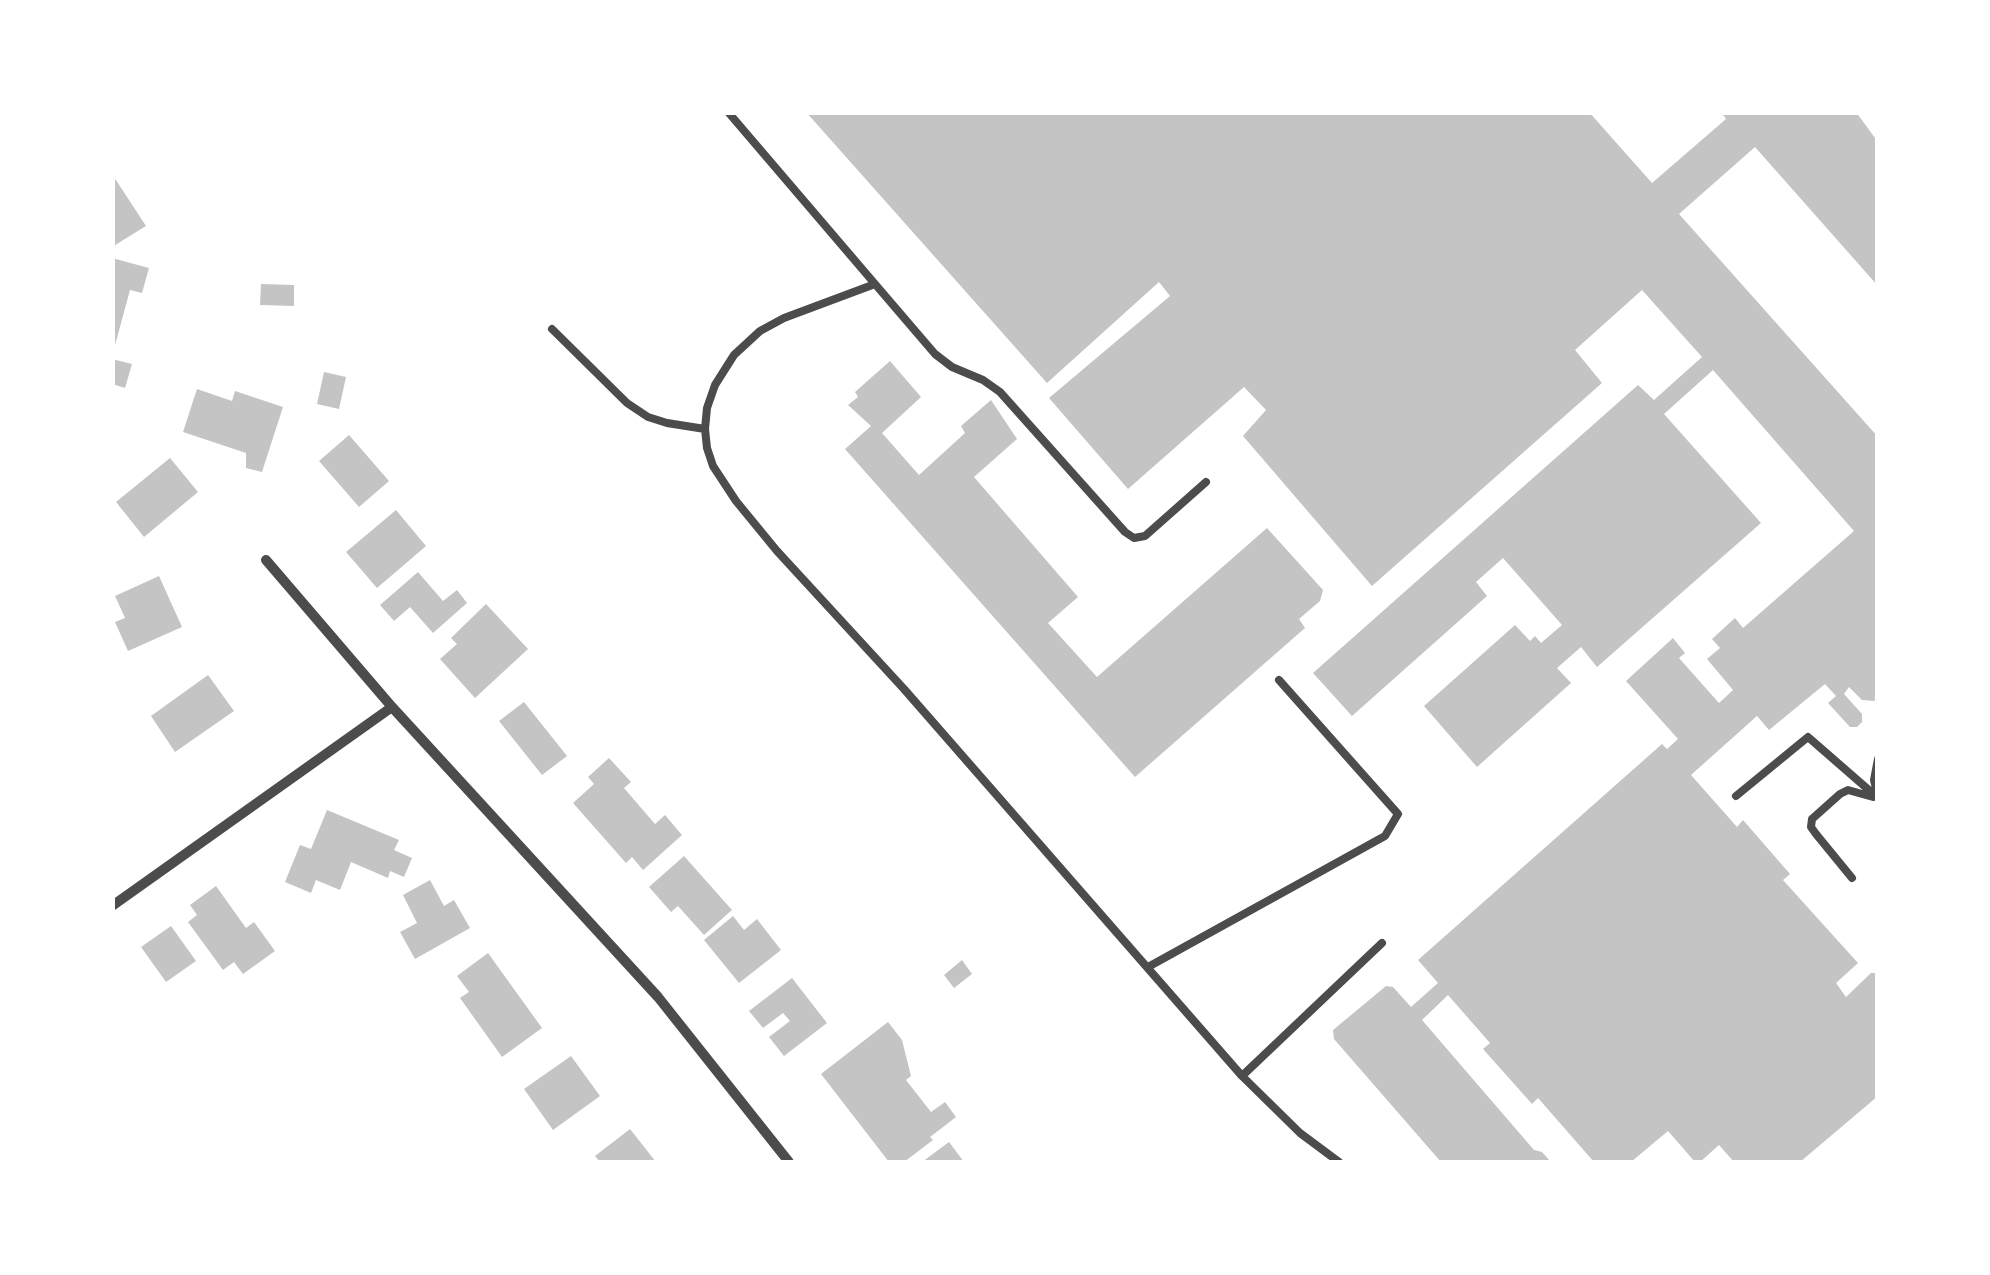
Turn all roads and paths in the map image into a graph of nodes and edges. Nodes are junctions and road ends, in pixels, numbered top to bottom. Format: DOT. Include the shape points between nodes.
graph roads {
  1 [pos="728,112"];
  2 [pos="875,284"];
  3 [pos="552,330"];
  4 [pos="705,429"];
  5 [pos="1206,482"];
  6 [pos="266,560"];
  7 [pos="1279,680"];
  8 [pos="392,706"];
  9 [pos="1878,759"];
  10 [pos="1736,796"];
  11 [pos="1878,798"];
  12 [pos="1852,878"];
  13 [pos="112,906"];
  14 [pos="1382,942"];
  15 [pos="1148,968"];
  16 [pos="1242,1076"];
  17 [pos="789,1162"];
  18 [pos="1339,1162"];
  1 -- 2 [label="lane"];
  2 -- 4 [label="lane" via="784,318 746,342 714,384"];
  2 -- 5 [label="lane" via="935,354 1000,392 1134,538 1145,536"];
  3 -- 4 [label="lane" via="648,417"];
  4 -- 15 [label="lane" via="713,466 736,502"];
  6 -- 8 [label="street"];
  7 -- 15 [label="lane" via="1398,814 1385,836"];
  8 -- 13 [label="street"];
  8 -- 17 [label="street" via="658,997"];
  9 -- 11 [label="lane"];
  10 -- 11 [label="lane" via="1808,737"];
  11 -- 12 [label="lane" via="1848,790 1812,820"];
  14 -- 16 [label="lane"];
  15 -- 16 [label="lane"];
  16 -- 18 [label="lane"];
}
